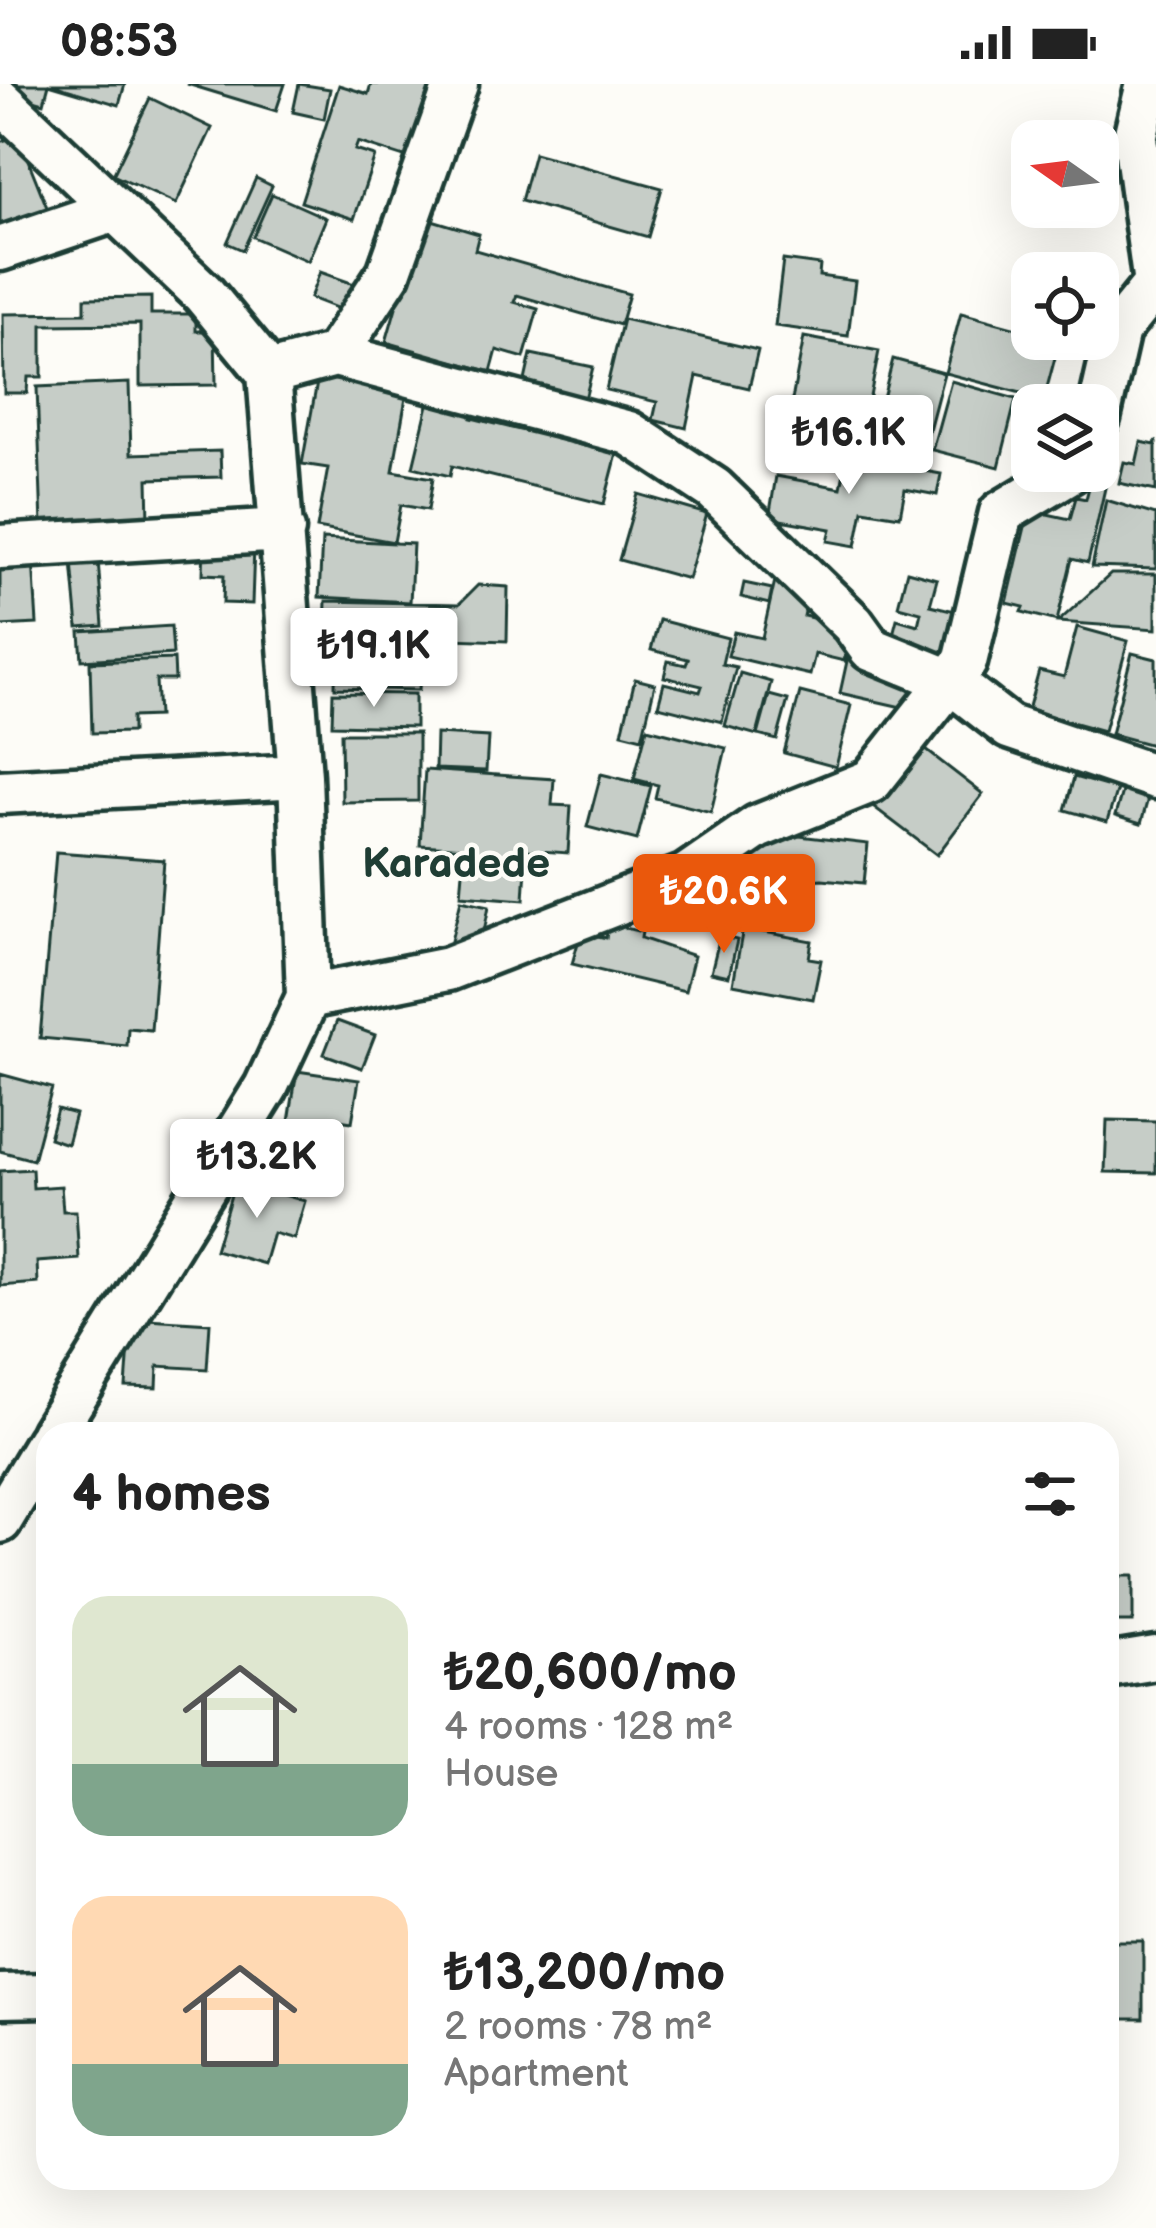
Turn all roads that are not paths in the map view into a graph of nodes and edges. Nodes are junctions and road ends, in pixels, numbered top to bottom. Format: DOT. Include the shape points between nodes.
graph roads {
  1 [pos="456,84"];
  2 [pos="1148,84"];
  3 [pos="0,100"];
  4 [pos="112,211"];
  5 [pos="0,249"];
  6 [pos="1154,290"];
  7 [pos="335,355"];
  8 [pos="269,373"];
  9 [pos="1106,384"];
  10 [pos="1036,492"];
  11 [pos="283,530"];
  12 [pos="0,547"];
  13 [pos="950,681"];
  14 [pos="300,776"];
  15 [pos="1156,777"];
  16 [pos="0,792"];
  17 [pos="308,997"];
  18 [pos="59,1422"];
  19 [pos="36,1461"];
  20 [pos="0,1521"];
  21 [pos="1156,1658"];
  22 [pos="1119,1664"];
  23 [pos="36,1995"];
  24 [pos="0,1996"];
  1 -- 7 [label="street" via="389,273"];
  2 -- 6 [label="street" via="1135,137"];
  3 -- 4 [label="street"];
  4 -- 5 [label="street"];
  4 -- 8 [label="street" via="203,293"];
  6 -- 9 [label="street" via="1118,330"];
  7 -- 8 [label="street"];
  7 -- 13 [label="street" via="629,433 714,490 871,649"];
  8 -- 11 [label="street"];
  10 -- 13 [label="street" via="1001,513 965,662"];
  11 -- 12 [label="street"];
  11 -- 14 [label="street"];
  13 -- 15 [label="street" via="1009,727"];
  13 -- 17 [label="street" via="872,781 757,827 686,876 448,969"];
  14 -- 16 [label="street"];
  14 -- 17 [label="street"];
  17 -- 18 [label="street" via="266,1087"];
  19 -- 20 [label="street"];
  21 -- 22 [label="street"];
  23 -- 24 [label="street"];
}
